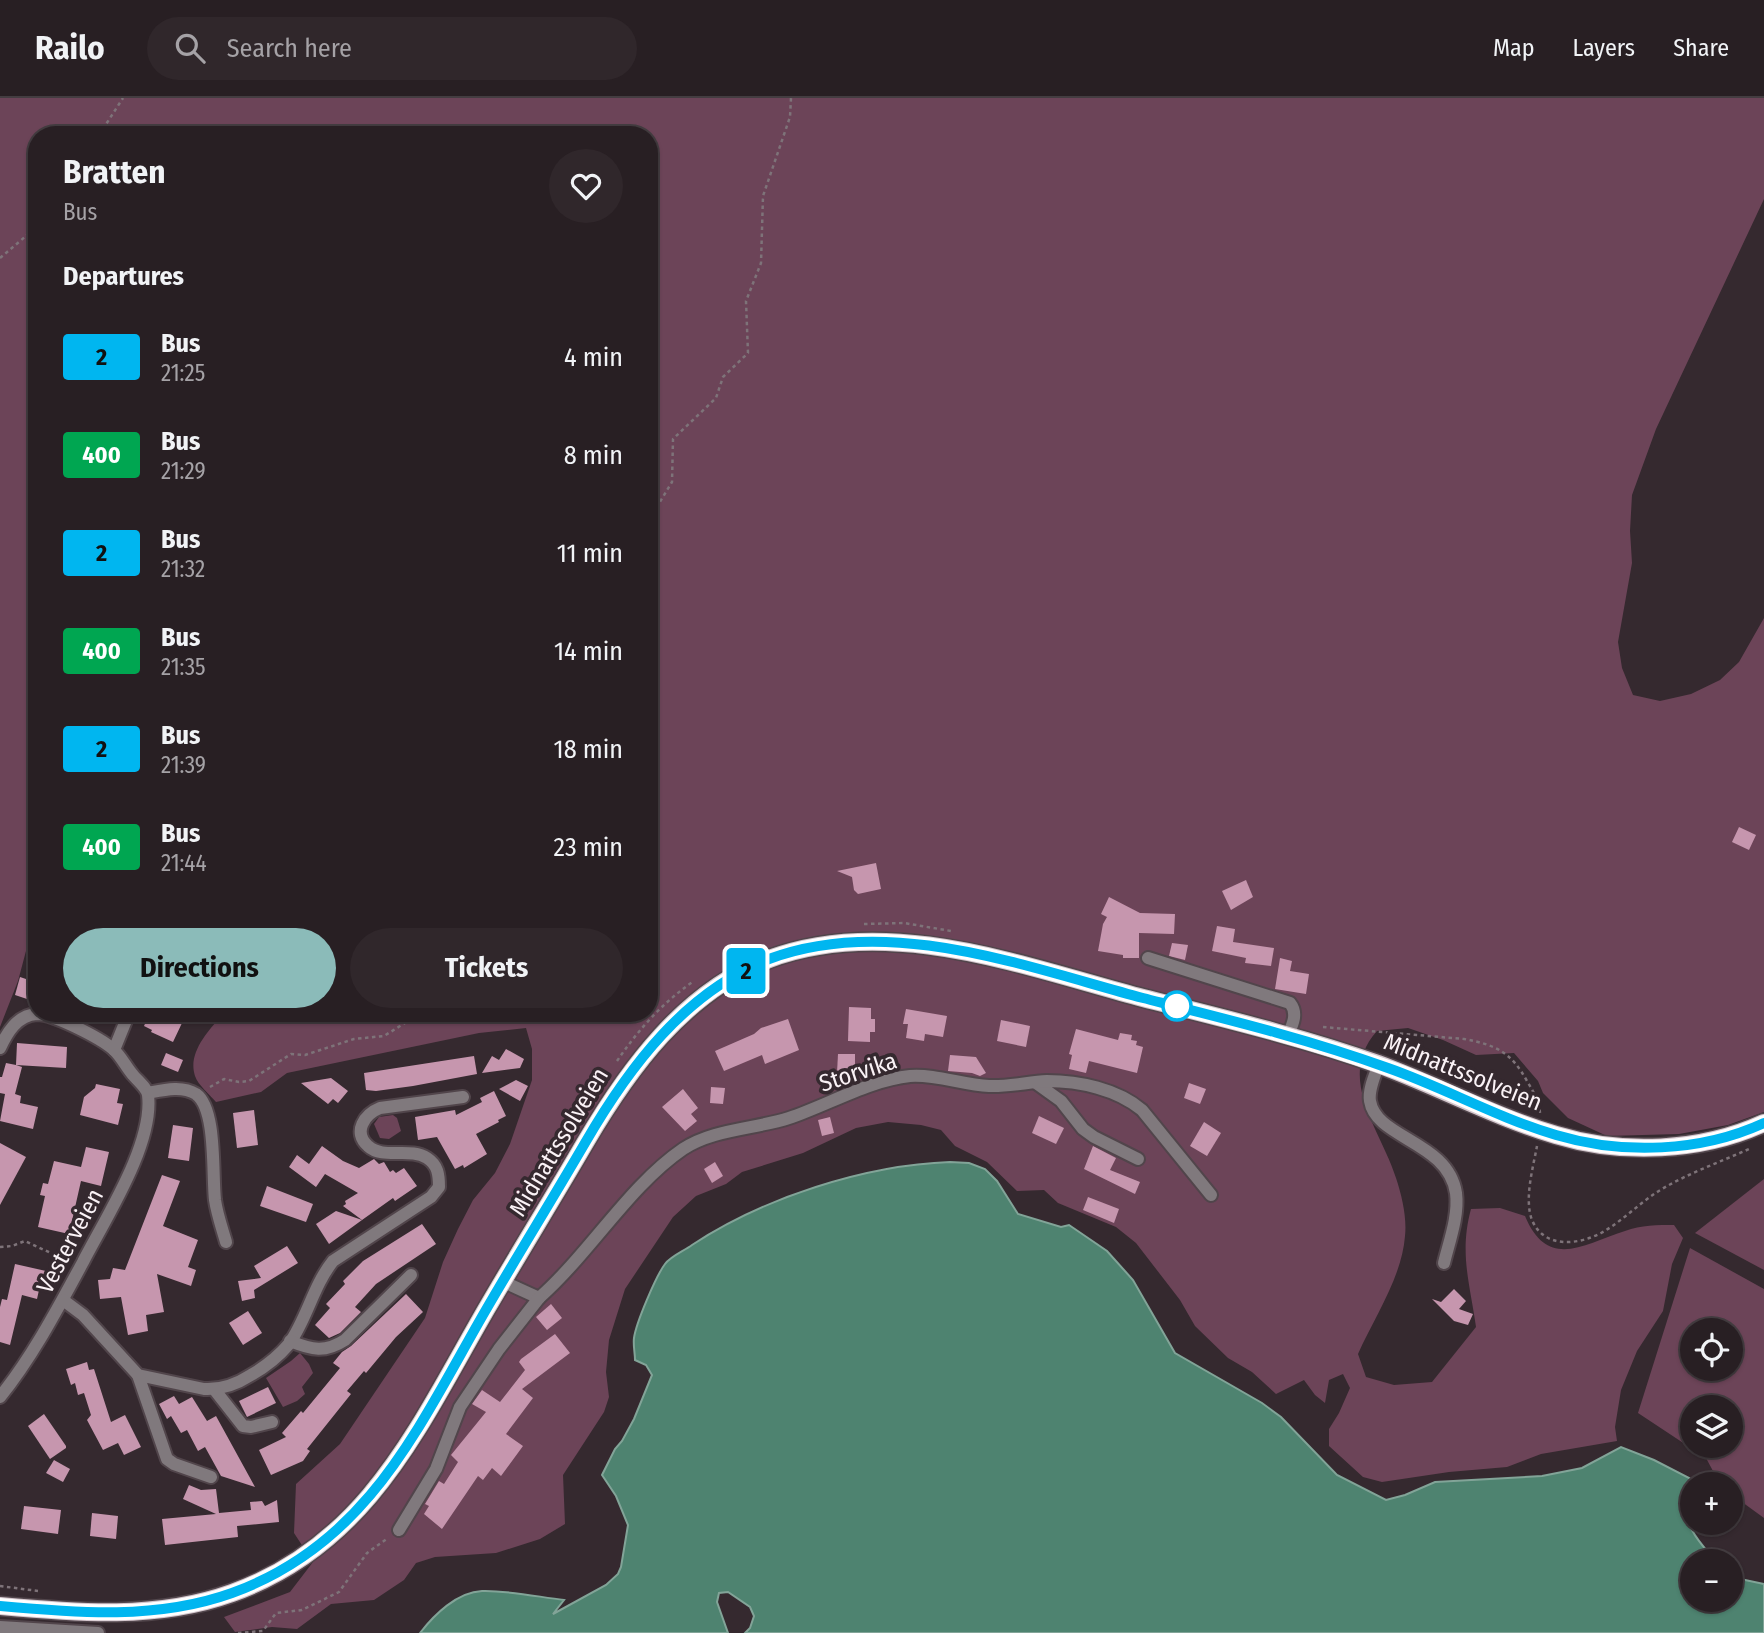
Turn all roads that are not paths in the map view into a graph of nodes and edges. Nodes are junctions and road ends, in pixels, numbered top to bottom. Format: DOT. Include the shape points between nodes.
graph roads {
  1 [pos="1148,958"];
  2 [pos="28,1017"];
  3 [pos="60,1022"];
  4 [pos="125,1022"];
  5 [pos="1291,1027"];
  6 [pos="0,1048"];
  7 [pos="114,1050"];
  8 [pos="1379,1065"];
  9 [pos="1036,1083"];
  10 [pos="148,1093"];
  11 [pos="463,1097"];
  12 [pos="1764,1123"];
  13 [pos="1138,1159"];
  14 [pos="1212,1195"];
  15 [pos="226,1242"];
  16 [pos="1444,1263"];
  17 [pos="411,1275"];
  18 [pos="503,1282"];
  19 [pos="539,1298"];
  20 [pos="63,1300"];
  21 [pos="290,1341"];
  22 [pos="138,1375"];
  23 [pos="214,1389"];
  24 [pos="0,1397"];
  25 [pos="272,1422"];
  26 [pos="211,1477"];
  27 [pos="399,1530"];
  28 [pos="0,1606"];
  29 [pos="0,1627"];
  30 [pos="98,1633"];
  1 -- 5 [label="street" via="1290,1003 1294,1008"];
  2 -- 6 [label="street" via="9,1029"];
  3 -- 7 [label="street" via="85,1031"];
  4 -- 7 [label="street"];
  5 -- 8 [label="main road, Midnattssolveien"];
  5 -- 18 [label="main road, Midnattssolveien" via="941,947 853,941 766,960 688,1008 647,1050 592,1131"];
  7 -- 10 [label="street"];
  8 -- 12 [label="main road, Midnattssolveien" via="1515,1121 1598,1145 1684,1145"];
  8 -- 16 [label="street" via="1369,1099 1373,1111 1441,1162 1452,1177 1455,1216"];
  9 -- 13 [label="street" via="1061,1101 1083,1129"];
  9 -- 14 [label="street, Storvika" via="1098,1088 1131,1100"];
  9 -- 19 [label="street, Storvika" via="990,1087 909,1076 788,1118 699,1140 662,1165"];
  10 -- 15 [label="street" via="183,1089 205,1105 215,1200"];
  10 -- 20 [label="street, Vesterveien" via="141,1143 129,1173"];
  11 -- 21 [label="street" via="368,1113 361,1125 362,1139 369,1148 419,1154 430,1160 437,1168 439,1187 431,1197 333,1261"];
  17 -- 21 [label="street" via="333,1349 319,1351"];
  18 -- 19 [label="street"];
  18 -- 28 [label="main road, Midnattssolveien" via="382,1482 339,1528 292,1564 230,1594 155,1610 83,1612"];
  19 -- 27 [label="street, Storvika" via="460,1407 436,1469"];
  20 -- 22 [label="street" via="83,1315"];
  20 -- 24 [label="street, Vesterveien"];
  21 -- 23 [label="street" via="260,1370"];
  22 -- 23 [label="street"];
  22 -- 26 [label="street" via="167,1459"];
  23 -- 25 [label="street" via="243,1426"];
  29 -- 30 [label="street"];
}
